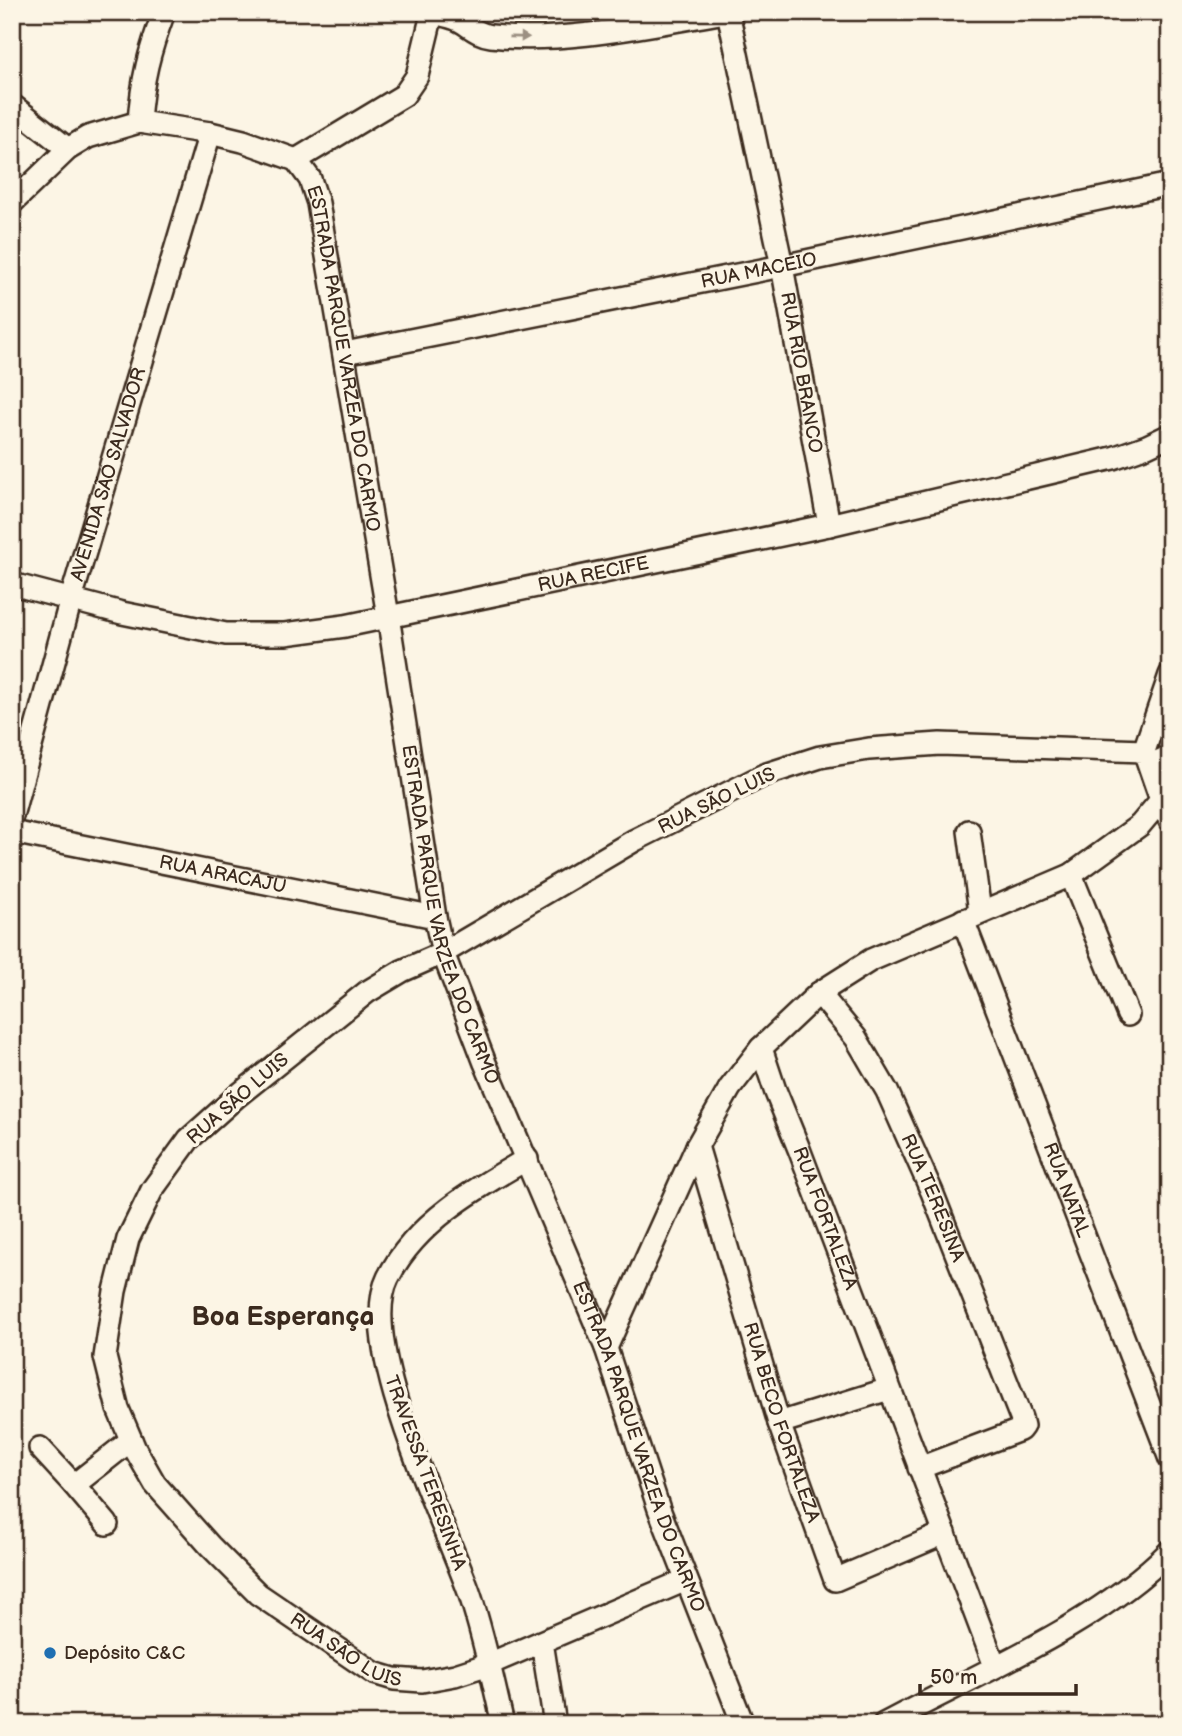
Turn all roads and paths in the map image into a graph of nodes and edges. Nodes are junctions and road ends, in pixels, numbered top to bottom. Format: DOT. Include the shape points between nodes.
graph roads {
  1 [pos="164,12"];
  2 [pos="727,12"];
  3 [pos="430,13"];
  4 [pos="463,15"];
  5 [pos="12,105"];
  6 [pos="139,122"];
  7 [pos="210,133"];
  8 [pos="68,149"];
  9 [pos="296,160"];
  10 [pos="1170,184"];
  11 [pos="12,203"];
  12 [pos="782,266"];
  13 [pos="345,353"];
  14 [pos="1170,435"];
  15 [pos="829,525"];
  16 [pos="12,584"];
  17 [pos="71,599"];
  18 [pos="388,615"];
  19 [pos="1170,675"];
  20 [pos="1170,755"];
  21 [pos="1147,758"];
  22 [pos="1161,800"];
  23 [pos="12,816"];
  24 [pos="1170,821"];
  25 [pos="969,831"];
  26 [pos="12,832"];
  27 [pos="1071,875"];
  28 [pos="972,916"];
  29 [pos="435,917"];
  30 [pos="443,953"];
  31 [pos="820,993"];
  32 [pos="1128,1015"];
  33 [pos="761,1048"];
  34 [pos="697,1146"];
  35 [pos="527,1158"];
  36 [pos="606,1348"];
  37 [pos="889,1389"];
  38 [pos="779,1423"];
  39 [pos="131,1440"];
  40 [pos="40,1448"];
  41 [pos="1170,1459"];
  42 [pos="919,1468"];
  43 [pos="74,1485"];
  44 [pos="107,1524"];
  45 [pos="945,1533"];
  46 [pos="1170,1551"];
  47 [pos="686,1580"];
  48 [pos="542,1642"];
  49 [pos="489,1664"];
  50 [pos="995,1666"];
  51 [pos="503,1724"];
  52 [pos="555,1724"];
  53 [pos="743,1724"];
  54 [pos="884,1724"];
  1 -- 6 [label="street" via="147,58"];
  4 -- 2 [label="street, one-way" via="468,28 488,36 524,37 602,31"];
  2 -- 12 [label="street, RUA RIO BRANCO"];
  3 -- 4 [label="street"];
  3 -- 9 [label="street" via="417,76 404,95"];
  5 -- 8 [label="street"];
  6 -- 7 [label="street, ESTRADA PARQUE VARZEA DO CARMO"];
  6 -- 8 [label="street" via="88,137"];
  7 -- 9 [label="street, ESTRADA PARQUE VARZEA DO CARMO"];
  7 -- 17 [label="street, AVENIDA SÃO SALVADOR"];
  8 -- 11 [label="street"];
  9 -- 13 [label="street, ESTRADA PARQUE VARZEA DO CARMO" via="318,203"];
  10 -- 12 [label="street, RUA MACEIO"];
  12 -- 13 [label="street, RUA MACEIO"];
  12 -- 15 [label="street, RUA RIO BRANCO"];
  13 -- 18 [label="street, ESTRADA PARQUE VARZEA DO CARMO"];
  14 -- 15 [label="street, RUA RECIFE" via="1113,458"];
  15 -- 18 [label="street, RUA RECIFE"];
  16 -- 17 [label="street, RUA RECIFE"];
  17 -- 18 [label="street, RUA RECIFE" via="226,634 285,634"];
  17 -- 23 [label="street, AVENIDA SÃO SALVADOR"];
  18 -- 29 [label="street, ESTRADA PARQUE VARZEA DO CARMO"];
  19 -- 21 [label="street"];
  20 -- 21 [label="street"];
  21 -- 22 [label="street"];
  21 -- 30 [label="street, RUA SÃO LUIS" via="940,744 820,757 764,775 635,841"];
  22 -- 24 [label="street"];
  22 -- 27 [label="street" via="1140,825"];
  25 -- 28 [label="street, RUA NATAL"];
  26 -- 29 [label="street, RUA ARACAJU"];
  27 -- 28 [label="street"];
  27 -- 32 [label="street"];
  28 -- 31 [label="street" via="871,960"];
  28 -- 41 [label="street, RUA NATAL"];
  29 -- 30 [label="street, ESTRADA PARQUE VARZEA DO CARMO"];
  30 -- 35 [label="street, ESTRADA PARQUE VARZEA DO CARMO"];
  30 -- 39 [label="street, RUA SÃO LUIS" via="367,992 236,1097 190,1139 152,1190 128,1239 105,1357"];
  31 -- 33 [label="street"];
  31 -- 42 [label="street, RUA TERESINA" via="856,1038 887,1091 932,1192 1023,1426"];
  33 -- 34 [label="street" via="730,1088"];
  33 -- 37 [label="street, RUA FORTALEZA"];
  34 -- 36 [label="street"];
  34 -- 38 [label="street, RUA BECO FORTALEZA"];
  35 -- 36 [label="street, ESTRADA PARQUE VARZEA DO CARMO"];
  35 -- 49 [label="street, TRAVESSA TERESINHA" via="452,1208 409,1244 387,1280 380,1315 386,1364 470,1596"];
  36 -- 47 [label="street, ESTRADA PARQUE VARZEA DO CARMO"];
  37 -- 38 [label="street"];
  37 -- 42 [label="street, RUA FORTALEZA"];
  38 -- 45 [label="street, RUA BECO FORTALEZA" via="835,1580"];
  39 -- 43 [label="street"];
  39 -- 49 [label="street, RUA SÃO LUIS" via="155,1484 258,1594 374,1673 422,1681"];
  40 -- 43 [label="street"];
  42 -- 45 [label="street, RUA FORTALEZA"];
  43 -- 44 [label="street"];
  45 -- 50 [label="street, RUA FORTALEZA"];
  46 -- 50 [label="street" via="1128,1587 1060,1632"];
  47 -- 48 [label="street, RUA SÃO LUIS"];
  47 -- 53 [label="street, ESTRADA PARQUE VARZEA DO CARMO"];
  48 -- 49 [label="street, RUA SÃO LUIS"];
  48 -- 52 [label="street"];
  49 -- 51 [label="street, TRAVESSA TERESINHA"];
  50 -- 54 [label="street"];
}
